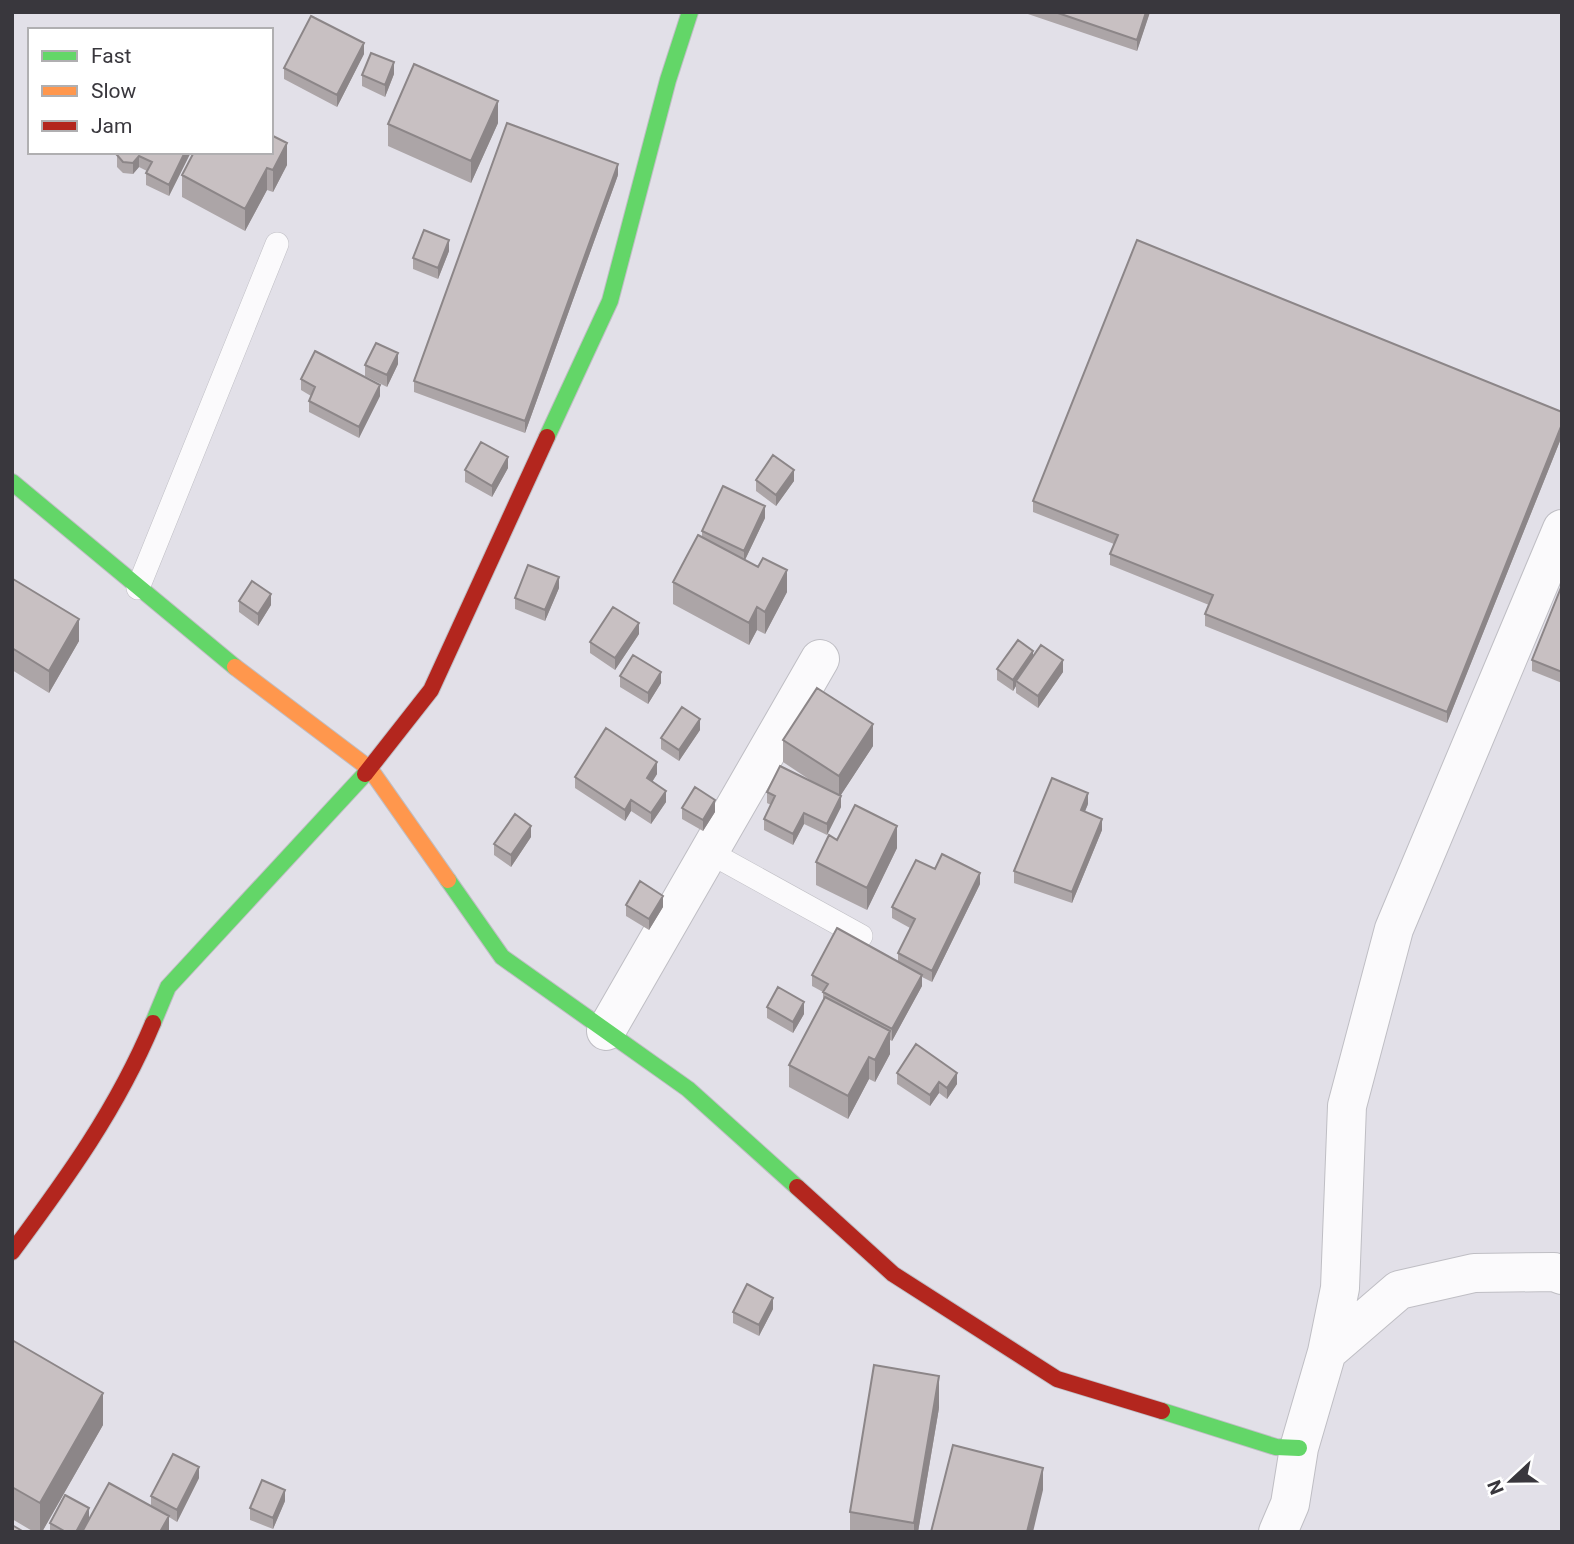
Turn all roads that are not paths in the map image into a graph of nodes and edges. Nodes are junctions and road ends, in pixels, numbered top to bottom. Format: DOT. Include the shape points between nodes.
graph roads {
  1 [pos="690,12"];
  2 [pos="277,244"];
  3 [pos="12,482"];
  4 [pos="1562,529"];
  5 [pos="138,588"];
  6 [pos="820,659"];
  7 [pos="370,769"];
  8 [pos="709,852"];
  9 [pos="861,936"];
  10 [pos="606,1031"];
  11 [pos="12,1252"];
  12 [pos="1562,1275"];
  13 [pos="1327,1352"];
  14 [pos="1299,1448"];
  15 [pos="1279,1532"];
  1 -- 7 [label="street" via="610,301 431,690"];
  2 -- 5 [label="lane"];
  3 -- 5 [label="street"];
  4 -- 13 [label="street" via="1394,929 1348,1106 1340,1288"];
  5 -- 7 [label="street"];
  6 -- 8 [label="street"];
  7 -- 10 [label="street" via="502,957"];
  7 -- 11 [label="street" via="168,987 124,1087 84,1155"];
  8 -- 9 [label="lane"];
  8 -- 10 [label="street"];
  10 -- 14 [label="street" via="688,1089 893,1274 1057,1379 1276,1447"];
  12 -- 13 [label="street" via="1474,1273 1398,1290"];
  13 -- 14 [label="street"];
  14 -- 15 [label="street" via="1290,1504"];
}
